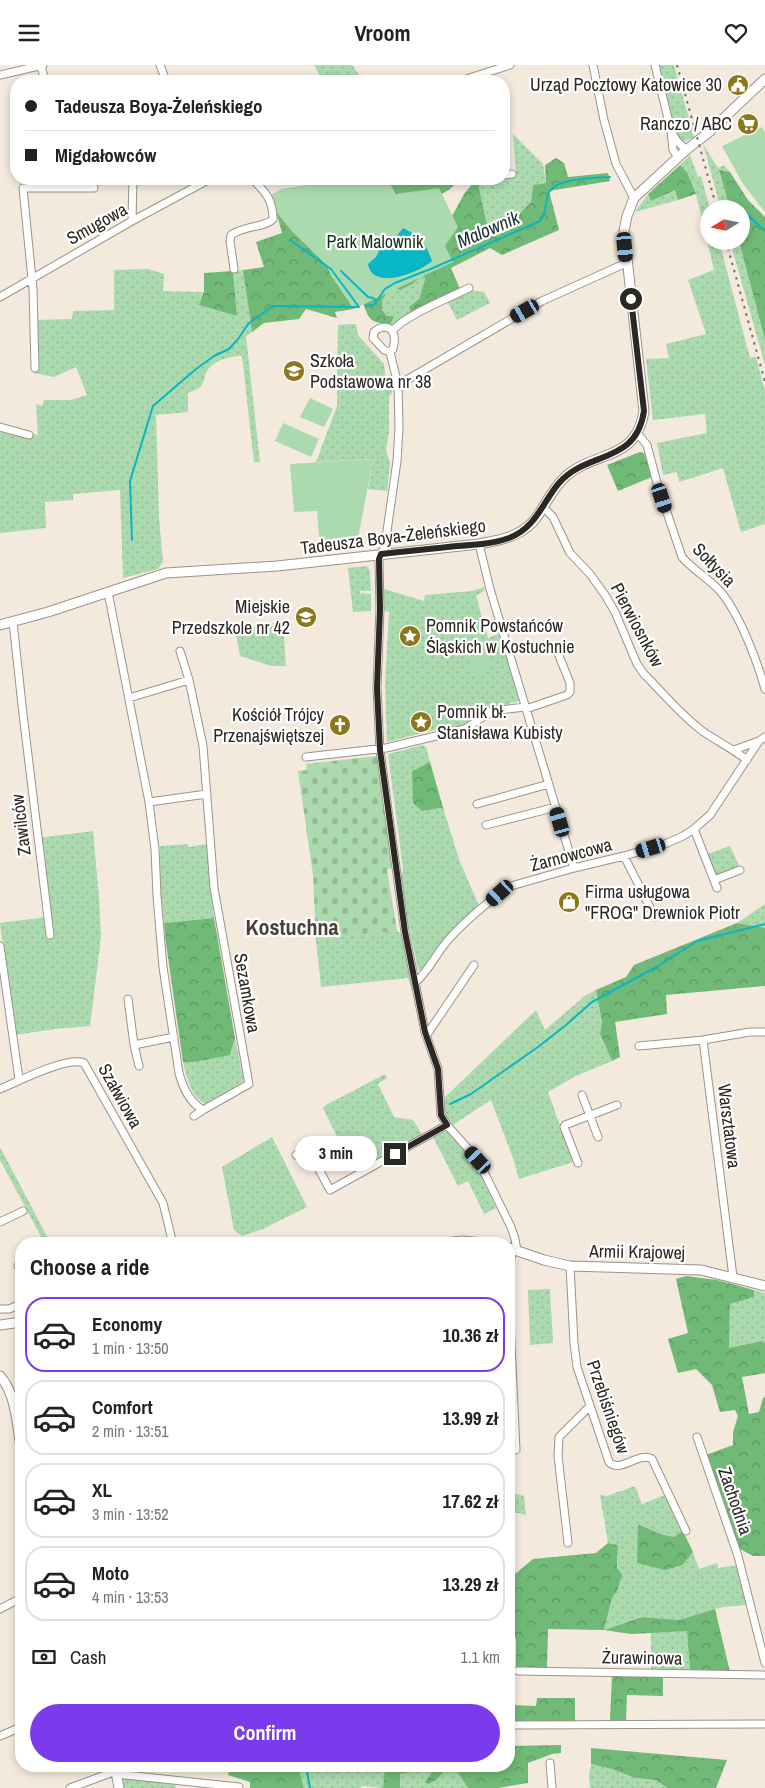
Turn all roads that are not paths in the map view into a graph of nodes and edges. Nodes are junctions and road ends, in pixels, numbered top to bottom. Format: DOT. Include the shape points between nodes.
graph roads {
  1 [pos="42,65"];
  2 [pos="510,65"];
  3 [pos="593,65"];
  4 [pos="655,65"];
  5 [pos="0,75"];
  6 [pos="479,75"];
  7 [pos="765,79"];
  8 [pos="670,131"];
  9 [pos="686,149"];
  10 [pos="678,157"];
  11 [pos="132,185"];
  12 [pos="199,185"];
  13 [pos="259,185"];
  14 [pos="94,188"];
  15 [pos="634,199"];
  16 [pos="132,221"];
  17 [pos="626,263"];
  18 [pos="234,269"];
  19 [pos="30,278"];
  20 [pos="468,288"];
  21 [pos="0,297"];
  22 [pos="392,331"];
  23 [pos="390,352"];
  24 [pos="35,368"];
  25 [pos="398,385"];
  26 [pos="0,427"];
  27 [pos="638,434"];
  28 [pos="29,435"];
  29 [pos="543,507"];
  30 [pos="479,544"];
  31 [pos="381,554"];
  32 [pos="108,592"];
  33 [pos="13,622"];
  34 [pos="0,625"];
  35 [pos="555,646"];
  36 [pos="180,651"];
  37 [pos="189,680"];
  38 [pos="765,689"];
  39 [pos="129,698"];
  40 [pos="525,708"];
  41 [pos="762,739"];
  42 [pos="380,750"];
  43 [pos="734,750"];
  44 [pos="306,757"];
  45 [pos="747,760"];
  46 [pos="548,784"];
  47 [pos="208,795"];
  48 [pos="149,802"];
  49 [pos="477,804"];
  50 [pos="556,807"];
  51 [pos="486,825"];
  52 [pos="694,829"];
  53 [pos="624,856"];
  54 [pos="574,868"];
  55 [pos="740,870"];
  56 [pos="714,880"];
  57 [pos="717,888"];
  58 [pos="655,917"];
  59 [pos="50,935"];
  60 [pos="0,946"];
  61 [pos="474,965"];
  62 [pos="416,981"];
  63 [pos="128,999"];
  64 [pos="765,1032"];
  65 [pos="426,1036"];
  66 [pos="174,1037"];
  67 [pos="703,1040"];
  68 [pos="134,1045"];
  69 [pos="639,1046"];
  70 [pos="139,1066"];
  71 [pos="19,1079"];
  72 [pos="0,1089"];
  73 [pos="582,1095"];
  74 [pos="617,1105"];
  75 [pos="203,1110"];
  76 [pos="590,1115"];
  77 [pos="194,1116"];
  78 [pos="447,1125"];
  79 [pos="598,1137"];
  80 [pos="296,1155"];
  81 [pos="578,1163"];
  82 [pos="23,1211"];
  83 [pos="0,1222"];
  84 [pos="171,1237"];
  85 [pos="514,1237"];
  86 [pos="515,1251"];
  87 [pos="570,1266"];
  88 [pos="733,1277"];
  89 [pos="765,1286"];
  90 [pos="15,1307"];
  91 [pos="0,1309"];
  92 [pos="15,1323"];
  93 [pos="0,1325"];
  94 [pos="0,1376"];
  95 [pos="590,1407"];
  96 [pos="15,1415"];
  97 [pos="515,1429"];
  98 [pos="697,1437"];
  99 [pos="516,1450"];
  100 [pos="686,1531"];
  101 [pos="568,1543"];
  102 [pos="15,1601"];
  103 [pos="0,1609"];
  104 [pos="765,1663"];
  105 [pos="518,1671"];
  106 [pos="765,1675"];
  107 [pos="765,1724"];
  108 [pos="515,1725"];
  109 [pos="15,1730"];
  110 [pos="0,1736"];
  111 [pos="550,1763"];
  112 [pos="111,1772"];
  113 [pos="116,1772"];
  114 [pos="130,1772"];
  115 [pos="239,1787"];
  116 [pos="70,1788"];
  117 [pos="119,1788"];
  118 [pos="552,1788"];
  1 -- 5 [label="street"];
  2 -- 6 [label="street"];
  3 -- 15 [label="street" via="616,165"];
  4 -- 8 [label="street"];
  7 -- 9 [label="street" via="708,133"];
  8 -- 9 [label="street"];
  8 -- 10 [label="street" via="673,151"];
  9 -- 10 [label="street"];
  10 -- 15 [label="street"];
  11 -- 16 [label="street"];
  12 -- 16 [label="street, Smugowa"];
  13 -- 18 [label="street" via="270,198 273,219 231,235"];
  14 -- 19 [label="street" via="23,188"];
  15 -- 17 [label="street" via="624,231"];
  16 -- 19 [label="street, Smugowa"];
  17 -- 25 [label="street" via="542,301"];
  17 -- 27 [label="street" via="644,411"];
  19 -- 21 [label="street, Smugowa"];
  19 -- 24 [label="street"];
  20 -- 22 [label="street" via="396,325"];
  22 -- 23 [label="street" via="394,349"];
  22 -- 23 [label="street" via="384,326 372,334 384,350"];
  23 -- 25 [label="street"];
  25 -- 31 [label="street" via="400,409 396,461 385,545"];
  26 -- 28 [label="street"];
  27 -- 29 [label="street, Tadeusza Boya-Żeleńskiego" via="622,449 570,473"];
  27 -- 38 [label="street, Sołtysia" via="647,445 682,557 728,601"];
  29 -- 30 [label="street, Tadeusza Boya-Żeleńskiego" via="536,519 519,533 507,539"];
  29 -- 43 [label="street, Pierwiosnków" via="553,517 570,553 590,573 605,595 644,674 698,728"];
  30 -- 31 [label="street, Tadeusza Boya-Żeleńskiego"];
  30 -- 40 [label="street"];
  31 -- 32 [label="street, Tadeusza Boya-Żeleńskiego" via="277,566 166,573"];
  31 -- 42 [label="street" via="377,688"];
  32 -- 33 [label="street, Tadeusza Boya-Żeleńskiego"];
  32 -- 39 [label="street"];
  33 -- 34 [label="street, Tadeusza Boya-Żeleńskiego"];
  33 -- 59 [label="street, Zawilców"];
  35 -- 40 [label="street" via="570,683 570,693"];
  36 -- 37 [label="street, Sezamkowa"];
  37 -- 39 [label="street"];
  37 -- 47 [label="street, Sezamkowa" via="204,746"];
  39 -- 48 [label="street"];
  40 -- 42 [label="street" via="492,711 465,729"];
  40 -- 46 [label="street"];
  41 -- 43 [label="street"];
  41 -- 45 [label="street, Żarnowcowa"];
  42 -- 44 [label="street"];
  42 -- 62 [label="street" via="405,932"];
  43 -- 45 [label="street, Pierwiosnków"];
  45 -- 52 [label="street, Żarnowcowa" via="710,815"];
  46 -- 49 [label="street"];
  46 -- 50 [label="street"];
  47 -- 48 [label="street"];
  47 -- 75 [label="street, Sezamkowa" via="214,888 249,1084"];
  48 -- 66 [label="street" via="163,967"];
  50 -- 51 [label="street"];
  50 -- 54 [label="street"];
  52 -- 53 [label="street, Żarnowcowa" via="665,844"];
  52 -- 56 [label="street"];
  53 -- 54 [label="street, Żarnowcowa"];
  53 -- 58 [label="street, Żarnowcowa"];
  54 -- 62 [label="street, Żarnowcowa" via="511,886 500,893 448,939 424,975"];
  55 -- 56 [label="street"];
  56 -- 57 [label="street"];
  60 -- 71 [label="street"];
  61 -- 65 [label="street"];
  62 -- 65 [label="street"];
  63 -- 68 [label="street"];
  64 -- 67 [label="street"];
  65 -- 78 [label="street" via="437,1065 441,1115"];
  66 -- 68 [label="street"];
  66 -- 75 [label="street" via="182,1085"];
  67 -- 69 [label="street"];
  67 -- 88 [label="street, Warsztatowa"];
  68 -- 70 [label="street"];
  71 -- 72 [label="street, Szałwiowa"];
  71 -- 84 [label="street, Szałwiowa" via="57,1066 84,1063 163,1203"];
  73 -- 76 [label="street"];
  74 -- 76 [label="street"];
  75 -- 77 [label="street, Sezamkowa"];
  76 -- 79 [label="street"];
  76 -- 81 [label="street" via="564,1127"];
  78 -- 80 [label="street" via="330,1190 308,1149"];
  78 -- 85 [label="street" via="478,1160"];
  82 -- 83 [label="street"];
  86 -- 87 [label="street, Armii Krajowej"];
  87 -- 88 [label="street, Armii Krajowej" via="692,1269"];
  87 -- 95 [label="street, Przebiśniegów" via="575,1358"];
  88 -- 89 [label="street, Armii Krajowej"];
  90 -- 91 [label="street"];
  92 -- 93 [label="street"];
  94 -- 96 [label="street" via="8,1388"];
  95 -- 100 [label="street, Przebiśniegów" via="611,1465 650,1457"];
  95 -- 101 [label="street" via="559,1437 558,1456"];
  97 -- 99 [label="street"];
  98 -- 104 [label="street, Zachodnia" via="738,1557"];
  102 -- 103 [label="street"];
  105 -- 106 [label="street, Żurawinowa"];
  107 -- 108 [label="street"];
  109 -- 110 [label="street"];
  111 -- 118 [label="street"];
  112 -- 116 [label="street"];
  113 -- 117 [label="street"];
  114 -- 115 [label="street"];
}
